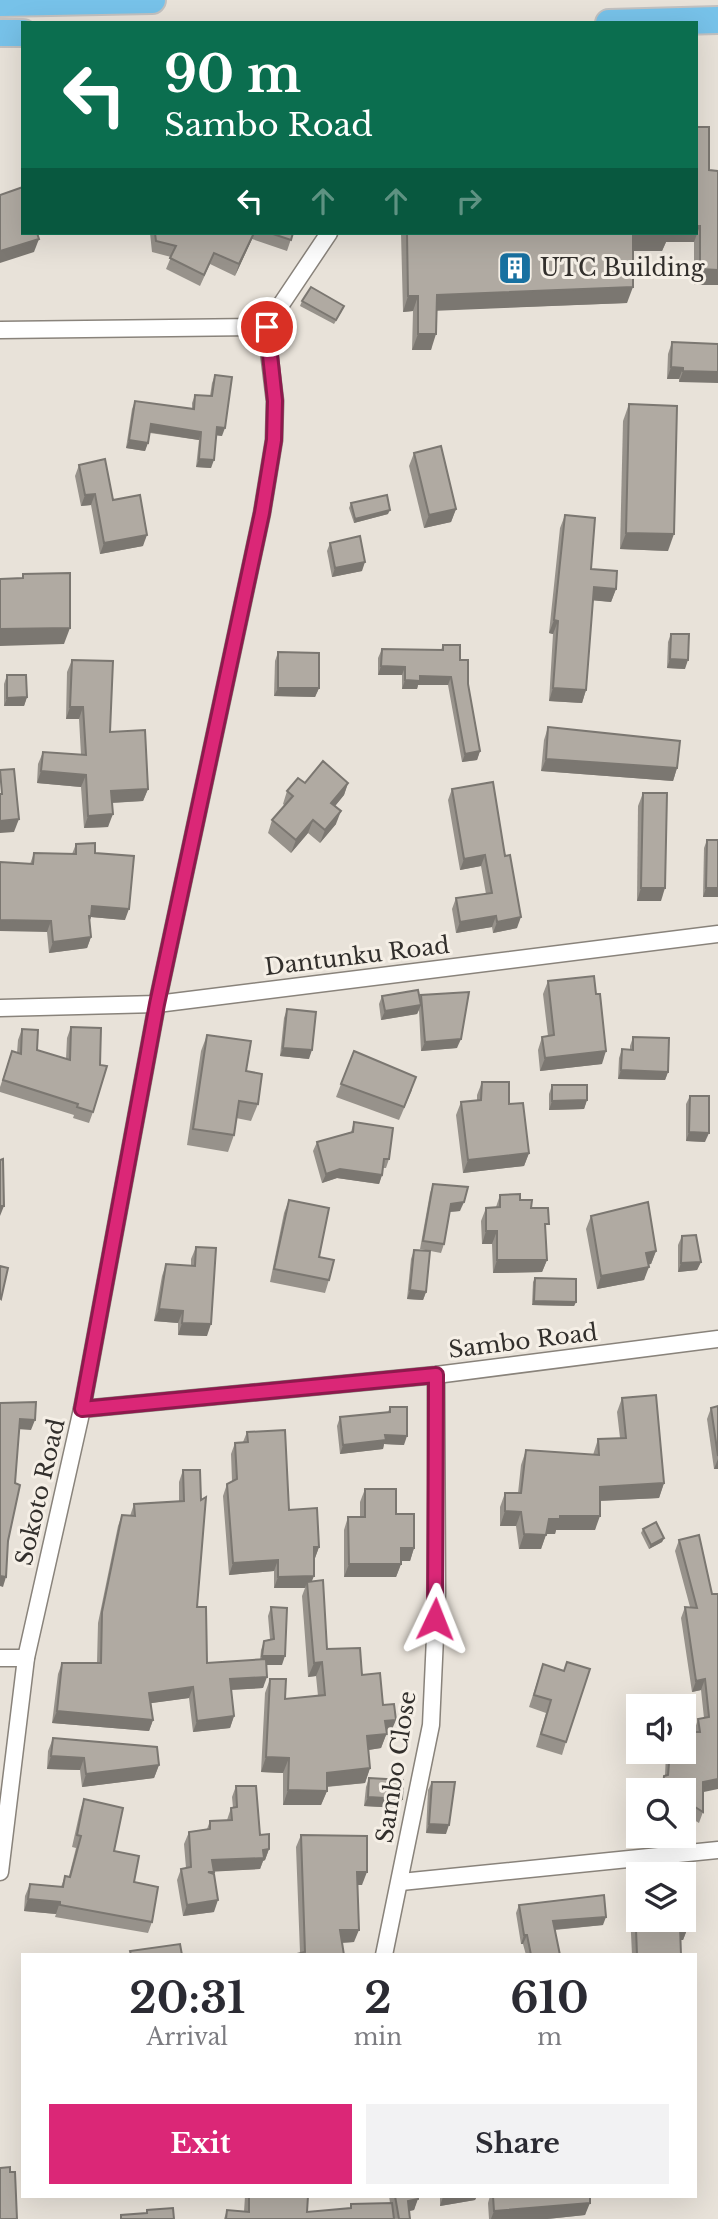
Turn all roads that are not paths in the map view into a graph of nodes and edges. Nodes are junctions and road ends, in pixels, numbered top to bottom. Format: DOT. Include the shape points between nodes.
graph roads {
  1 [pos="152,0"];
  2 [pos="0,4"];
  3 [pos="718,20"];
  4 [pos="682,21"];
  5 [pos="0,33"];
  6 [pos="21,33"];
  7 [pos="328,235"];
  8 [pos="267,327"];
  9 [pos="0,330"];
  10 [pos="718,934"];
  11 [pos="157,1004"];
  12 [pos="0,1007"];
  13 [pos="718,1339"];
  14 [pos="436,1375"];
  15 [pos="82,1409"];
  16 [pos="0,1658"];
  17 [pos="26,1658"];
  18 [pos="718,1850"];
  19 [pos="0,1872"];
  20 [pos="401,1882"];
  21 [pos="384,1953"];
  1 -- 2 [label="main road"];
  3 -- 4 [label="main road"];
  5 -- 6 [label="main road"];
  7 -- 8 [label="street"];
  8 -- 9 [label="street"];
  8 -- 11 [label="street, Sokoto Road" via="275,401 272,452"];
  10 -- 11 [label="street, Dantunku Road"];
  11 -- 12 [label="street, Dantunku Road"];
  11 -- 15 [label="street, Sokoto Road"];
  13 -- 14 [label="street, Sambo Road"];
  14 -- 15 [label="street, Sambo Road"];
  14 -- 20 [label="street, Sambo Close" via="436,1593 430,1725"];
  15 -- 17 [label="street, Sokoto Road"];
  16 -- 17 [label="street"];
  17 -- 19 [label="street, Sokoto Road"];
  18 -- 20 [label="street"];
  20 -- 21 [label="street, Sambo Close"];
}
